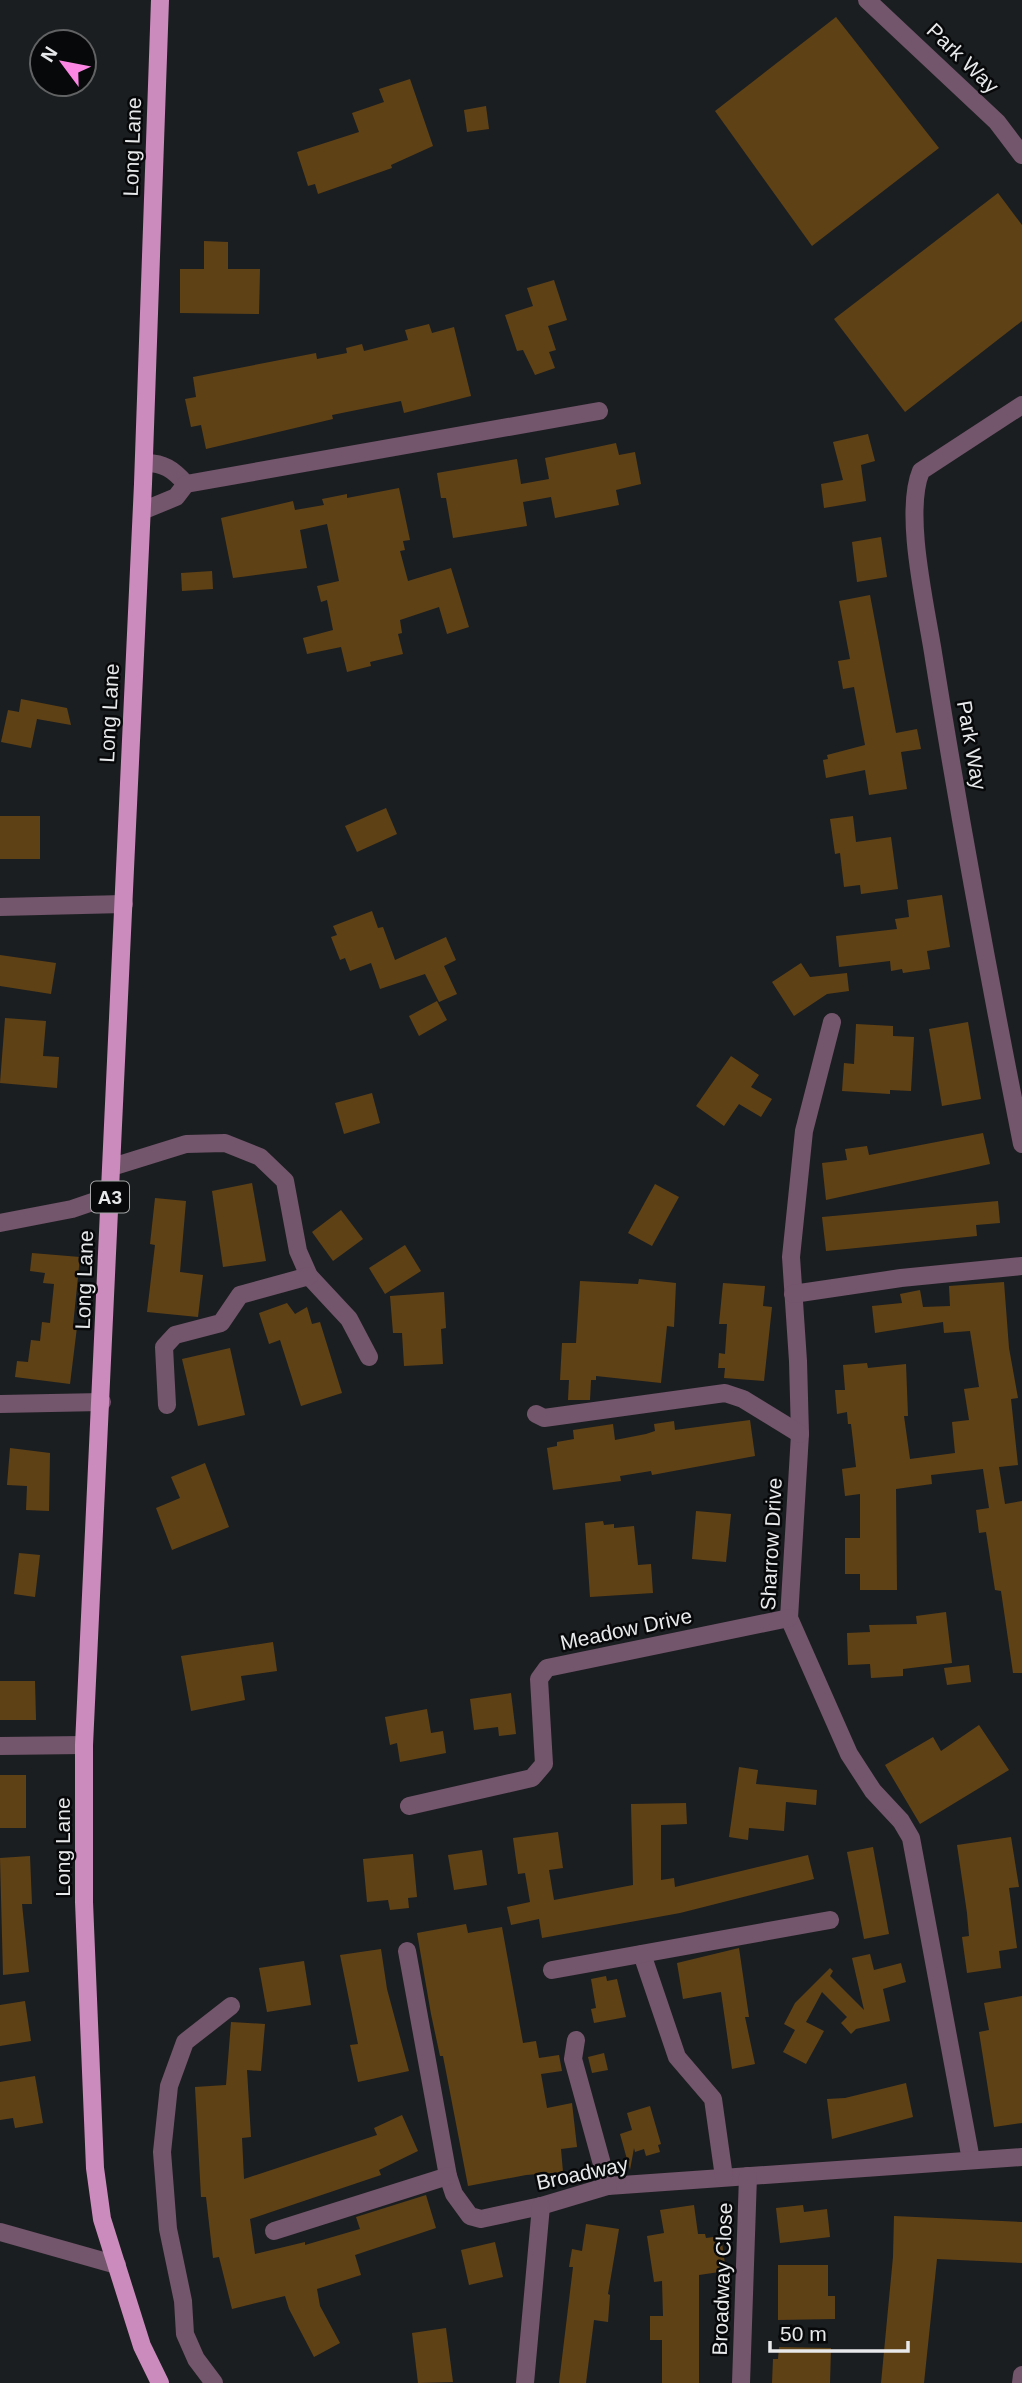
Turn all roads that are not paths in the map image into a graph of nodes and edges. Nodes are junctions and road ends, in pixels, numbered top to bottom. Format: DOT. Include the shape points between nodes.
graph roads {
  1 [pos="160,0"];
  2 [pos="867,0"];
  3 [pos="1022,155"];
  4 [pos="1022,405"];
  5 [pos="599,411"];
  6 [pos="144,463"];
  7 [pos="186,484"];
  8 [pos="142,510"];
  9 [pos="124,904"];
  10 [pos="0,907"];
  11 [pos="832,1022"];
  12 [pos="1020,1122"];
  13 [pos="1022,1144"];
  14 [pos="112,1167"];
  15 [pos="110,1196"];
  16 [pos="0,1223"];
  17 [pos="1022,1266"];
  18 [pos="309,1276"];
  19 [pos="793,1294"];
  20 [pos="369,1357"];
  21 [pos="102,1402"];
  22 [pos="0,1404"];
  23 [pos="167,1405"];
  24 [pos="536,1414"];
  25 [pos="800,1434"];
  26 [pos="789,1618"];
  27 [pos="84,1745"];
  28 [pos="0,1746"];
  29 [pos="409,1806"];
  30 [pos="830,1920"];
  31 [pos="407,1951"];
  32 [pos="642,1954"];
  33 [pos="552,1970"];
  34 [pos="231,2006"];
  35 [pos="576,2040"];
  36 [pos="1022,2157"];
  37 [pos="971,2160"];
  38 [pos="448,2176"];
  39 [pos="748,2176"];
  40 [pos="724,2177"];
  41 [pos="608,2186"];
  42 [pos="541,2206"];
  43 [pos="274,2231"];
  44 [pos="0,2232"];
  45 [pos="117,2265"];
  46 [pos="1022,2375"];
  47 [pos="160,2383"];
  48 [pos="214,2383"];
  49 [pos="525,2383"];
  50 [pos="741,2383"];
  51 [pos="1021,2383"];
  1 -- 6 [label="main road, Long Lane / A3"];
  2 -- 3 [label="street, Park Way" via="997,122"];
  4 -- 12 [label="street, Park Way" via="921,471 914,487 918,560 949,750"];
  5 -- 7 [label="street"];
  6 -- 7 [label="street" via="163,465"];
  6 -- 8 [label="main road, Long Lane / A3"];
  7 -- 8 [label="street" via="176,497"];
  8 -- 9 [label="main road, Long Lane / A3"];
  9 -- 10 [label="street"];
  9 -- 14 [label="main road, Long Lane / A3"];
  11 -- 19 [label="street, Sharrow Drive" via="804,1131 791,1257"];
  12 -- 13 [label="street, Park Way"];
  14 -- 15 [label="main road, Long Lane / A3"];
  14 -- 18 [label="street" via="186,1144 225,1143 260,1157 285,1181 298,1251"];
  15 -- 16 [label="street" via="72,1209"];
  15 -- 21 [label="main road, Long Lane / A3"];
  17 -- 19 [label="street"];
  18 -- 20 [label="street" via="349,1320"];
  18 -- 23 [label="street" via="240,1295 220,1323 167,1341"];
  19 -- 25 [label="street, Sharrow Drive"];
  21 -- 22 [label="street"];
  21 -- 27 [label="main road, Long Lane / A3"];
  24 -- 25 [label="street" via="544,1418 724,1393 743,1399"];
  25 -- 26 [label="street, Sharrow Drive"];
  26 -- 29 [label="street, Meadow Drive" via="547,1668 539,1679 544,1764 540,1771 532,1778"];
  26 -- 37 [label="street, Sharrow Drive" via="849,1754 911,1838"];
  27 -- 28 [label="street"];
  27 -- 45 [label="main road, Long Lane / A3" via="95,2168 102,2219"];
  30 -- 32 [label="street"];
  31 -- 38 [label="street, Broadway"];
  32 -- 33 [label="street"];
  32 -- 40 [label="street" via="677,2057 713,2099"];
  34 -- 48 [label="street" via="185,2042 169,2086 162,2151 168,2229 185,2334"];
  35 -- 41 [label="street" via="573,2059"];
  36 -- 37 [label="street, Broadway"];
  37 -- 39 [label="street, Broadway"];
  38 -- 42 [label="street, Broadway" via="470,2216 481,2219"];
  38 -- 43 [label="street"];
  39 -- 40 [label="street, Broadway"];
  39 -- 50 [label="street, Broadway Close"];
  40 -- 41 [label="street, Broadway"];
  41 -- 42 [label="street, Broadway"];
  42 -- 49 [label="street"];
  44 -- 45 [label="street"];
  45 -- 47 [label="main road, Long Lane / A3" via="142,2346"];
  46 -- 51 [label="street"];
}
